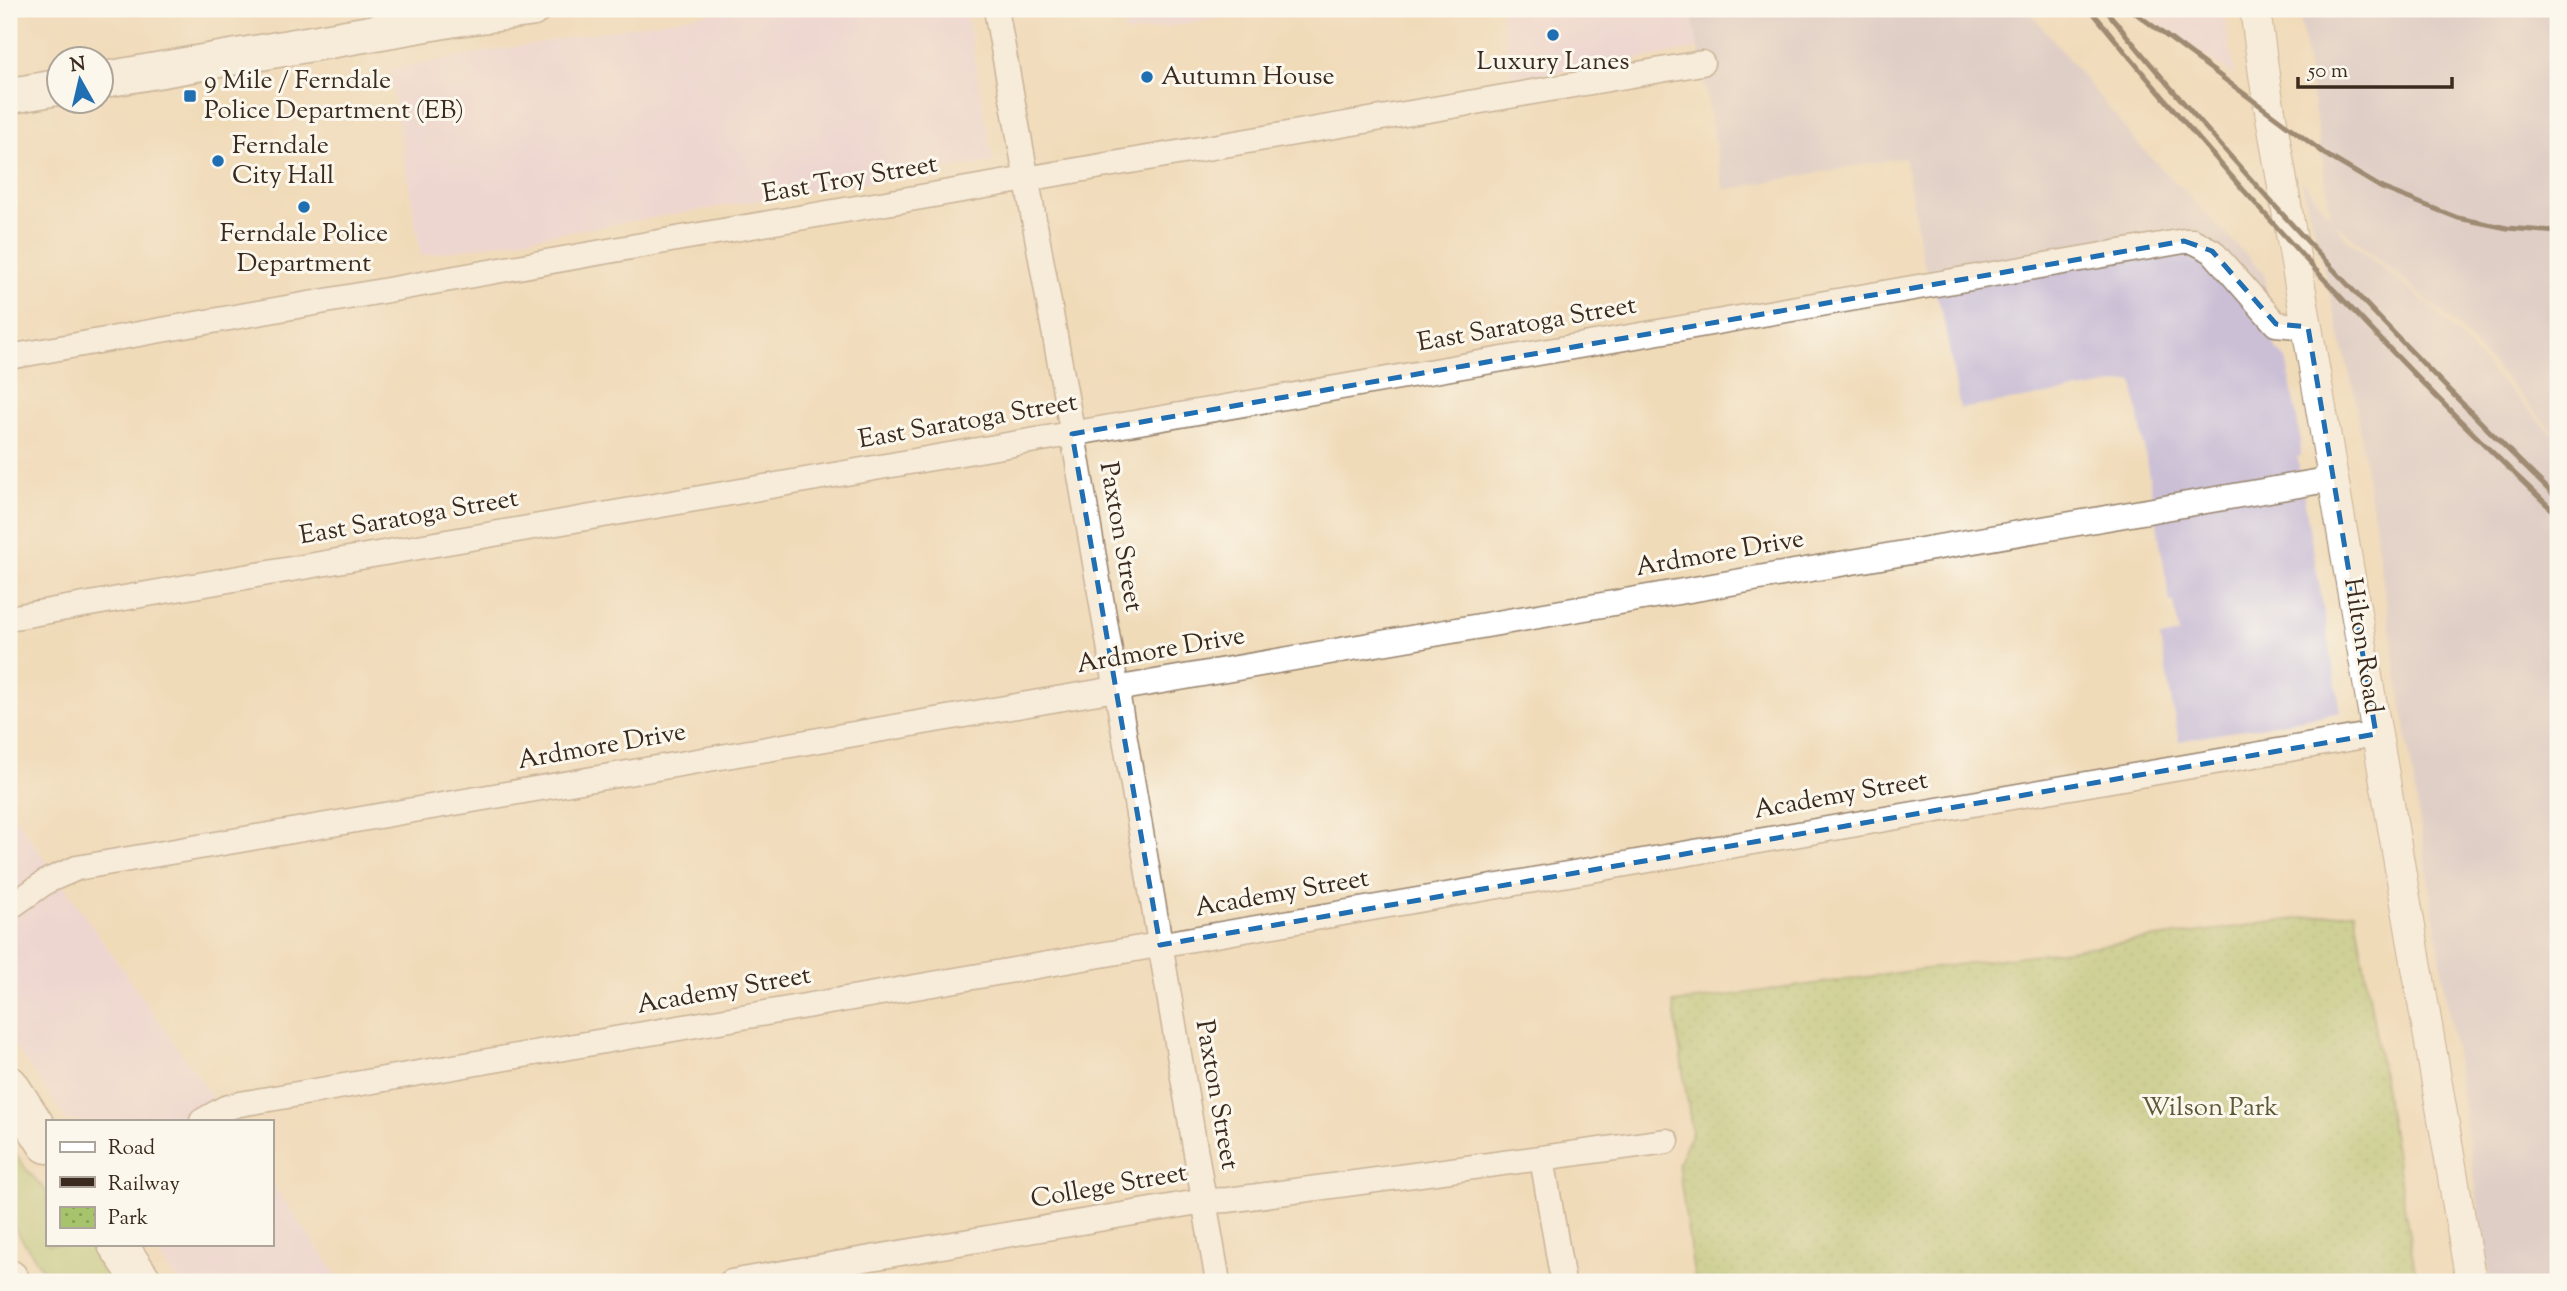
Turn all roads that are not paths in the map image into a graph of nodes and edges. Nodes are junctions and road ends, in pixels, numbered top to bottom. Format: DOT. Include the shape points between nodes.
graph roads {
  1 [pos="532,9"];
  2 [pos="996,9"];
  3 [pos="2255,9"];
  4 [pos="452,14"];
  5 [pos="1702,63"];
  6 [pos="116,77"];
  7 [pos="46,89"];
  8 [pos="9,96"];
  9 [pos="1026,180"];
  10 [pos="2308,327"];
  11 [pos="9,357"];
  12 [pos="1072,434"];
  13 [pos="2333,479"];
  14 [pos="9,618"];
  15 [pos="1116,689"];
  16 [pos="2376,734"];
  17 [pos="9,908"];
  18 [pos="1160,945"];
  19 [pos="9,1085"];
  20 [pos="204,1120"];
  21 [pos="1667,1141"];
  22 [pos="46,1142"];
  23 [pos="1542,1158"];
  24 [pos="1204,1201"];
  25 [pos="118,1246"];
  26 [pos="144,1282"];
  27 [pos="730,1282"];
  28 [pos="1218,1282"];
  29 [pos="1563,1282"];
  30 [pos="2471,1282"];
  1 -- 4 [label="main road"];
  2 -- 9 [label="street, Paxton Street"];
  3 -- 10 [label="street, Hilton Road"];
  4 -- 6 [label="main road"];
  5 -- 9 [label="street, East Troy Street"];
  7 -- 8 [label="main road"];
  9 -- 11 [label="street, East Troy Street"];
  9 -- 12 [label="street, Paxton Street"];
  10 -- 12 [label="street, East Saratoga Street" via="2276,324 2212,251 2193,241"];
  10 -- 13 [label="street, Hilton Road"];
  12 -- 14 [label="street, East Saratoga Street"];
  12 -- 15 [label="street, Paxton Street"];
  13 -- 15 [label="street, Ardmore Drive"];
  13 -- 16 [label="street, Hilton Road"];
  15 -- 17 [label="street, Ardmore Drive" via="77,868 47,881"];
  15 -- 18 [label="street, Paxton Street"];
  16 -- 18 [label="street, Academy Street"];
  16 -- 30 [label="street, Hilton Road"];
  18 -- 20 [label="street, Academy Street" via="240,1104"];
  18 -- 24 [label="street, Paxton Street"];
  19 -- 22 [label="main road"];
  21 -- 23 [label="street, College Street"];
  23 -- 24 [label="street, College Street"];
  23 -- 29 [label="street"];
  24 -- 27 [label="street, College Street"];
  24 -- 28 [label="street, Paxton Street"];
  25 -- 26 [label="main road"];
}
